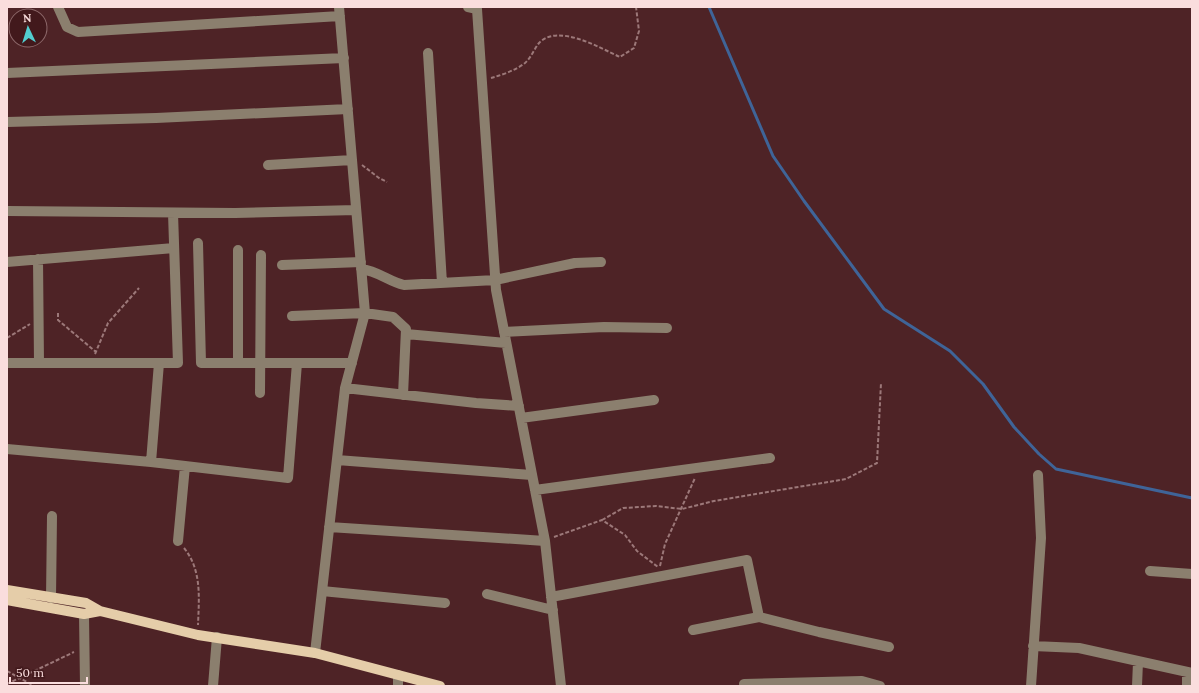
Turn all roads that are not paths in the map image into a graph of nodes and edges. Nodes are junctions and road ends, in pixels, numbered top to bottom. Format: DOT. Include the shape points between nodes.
graph roads {
  1 [pos="58,7"];
  2 [pos="468,7"];
  3 [pos="340,11"];
  4 [pos="428,53"];
  5 [pos="344,58"];
  6 [pos="7,73"];
  7 [pos="348,109"];
  8 [pos="7,122"];
  9 [pos="352,162"];
  10 [pos="268,165"];
  11 [pos="356,210"];
  12 [pos="7,211"];
  13 [pos="174,213"];
  14 [pos="198,243"];
  15 [pos="174,248"];
  16 [pos="238,250"];
  17 [pos="261,255"];
  18 [pos="38,259"];
  19 [pos="7,262"];
  20 [pos="601,262"];
  21 [pos="282,265"];
  22 [pos="361,266"];
  23 [pos="495,280"];
  24 [pos="442,283"];
  25 [pos="365,313"];
  26 [pos="292,316"];
  27 [pos="667,328"];
  28 [pos="504,332"];
  29 [pos="406,334"];
  30 [pos="506,343"];
  31 [pos="7,363"];
  32 [pos="39,363"];
  33 [pos="159,363"];
  34 [pos="238,363"];
  35 [pos="260,363"];
  36 [pos="297,363"];
  37 [pos="352,363"];
  38 [pos="345,388"];
  39 [pos="260,393"];
  40 [pos="403,395"];
  41 [pos="654,400"];
  42 [pos="519,406"];
  43 [pos="521,418"];
  44 [pos="7,449"];
  45 [pos="770,458"];
  46 [pos="337,460"];
  47 [pos="151,462"];
  48 [pos="185,466"];
  49 [pos="532,475"];
  50 [pos="1038,475"];
  51 [pos="535,490"];
  52 [pos="52,516"];
  53 [pos="329,527"];
  54 [pos="178,541"];
  55 [pos="545,541"];
  56 [pos="1150,572"];
  57 [pos="1192,574"];
  58 [pos="7,590"];
  59 [pos="322,591"];
  60 [pos="487,594"];
  61 [pos="551,597"];
  62 [pos="51,598"];
  63 [pos="7,600"];
  64 [pos="446,603"];
  65 [pos="553,610"];
  66 [pos="100,611"];
  67 [pos="84,614"];
  68 [pos="759,617"];
  69 [pos="693,630"];
  70 [pos="216,638"];
  71 [pos="1033,646"];
  72 [pos="889,647"];
  73 [pos="315,653"];
  74 [pos="1138,662"];
  75 [pos="1190,672"];
  76 [pos="398,675"];
  77 [pos="744,684"];
  78 [pos="86,686"];
  79 [pos="214,686"];
  80 [pos="398,686"];
  81 [pos="440,686"];
  82 [pos="561,686"];
  83 [pos="880,686"];
  84 [pos="1031,686"];
  85 [pos="1137,686"];
  86 [pos="1187,686"];
  1 -- 3 [label="street" via="67,27 78,32"];
  2 -- 23 [label="street" via="477,9"];
  3 -- 5 [label="street"];
  4 -- 24 [label="street"];
  5 -- 6 [label="street"];
  5 -- 7 [label="street"];
  7 -- 8 [label="street"];
  7 -- 9 [label="street"];
  9 -- 10 [label="street"];
  9 -- 11 [label="street"];
  11 -- 13 [label="street"];
  11 -- 22 [label="street"];
  12 -- 13 [label="street"];
  13 -- 15 [label="street"];
  14 -- 34 [label="street" via="201,363"];
  15 -- 18 [label="street"];
  15 -- 33 [label="street" via="178,363"];
  16 -- 34 [label="street"];
  17 -- 35 [label="street"];
  18 -- 19 [label="street"];
  18 -- 32 [label="street"];
  20 -- 23 [label="street" via="575,263"];
  21 -- 22 [label="street"];
  22 -- 24 [label="street" via="394,283"];
  22 -- 25 [label="street"];
  23 -- 24 [label="street"];
  23 -- 28 [label="street"];
  25 -- 26 [label="street"];
  25 -- 29 [label="street" via="393,317 406,329"];
  25 -- 37 [label="street"];
  27 -- 28 [label="street" via="604,327"];
  28 -- 30 [label="street"];
  29 -- 30 [label="street"];
  29 -- 40 [label="street"];
  30 -- 42 [label="street"];
  31 -- 32 [label="street"];
  32 -- 33 [label="street"];
  33 -- 47 [label="street"];
  34 -- 35 [label="street"];
  35 -- 36 [label="street"];
  35 -- 39 [label="street"];
  36 -- 37 [label="street"];
  36 -- 48 [label="street" via="288,478"];
  37 -- 38 [label="street"];
  38 -- 40 [label="street"];
  38 -- 46 [label="street"];
  40 -- 42 [label="street"];
  41 -- 43 [label="street"];
  42 -- 43 [label="street"];
  43 -- 49 [label="street"];
  44 -- 47 [label="street"];
  45 -- 51 [label="street"];
  46 -- 49 [label="street"];
  46 -- 53 [label="street"];
  47 -- 48 [label="street"];
  48 -- 54 [label="street"];
  49 -- 51 [label="street"];
  50 -- 71 [label="street" via="1041,538"];
  51 -- 55 [label="street"];
  52 -- 62 [label="street"];
  53 -- 55 [label="street"];
  53 -- 59 [label="street"];
  55 -- 61 [label="street"];
  56 -- 57 [label="street"];
  58 -- 62 [label="main road"];
  59 -- 64 [label="street"];
  59 -- 73 [label="street"];
  60 -- 65 [label="street"];
  61 -- 65 [label="street"];
  61 -- 68 [label="street" via="658,572 747,560"];
  62 -- 66 [label="main road" via="86,603"];
  63 -- 67 [label="main road"];
  65 -- 82 [label="street"];
  66 -- 67 [label="main road"];
  66 -- 70 [label="main road"];
  67 -- 78 [label="street"];
  68 -- 69 [label="street"];
  68 -- 72 [label="street"];
  70 -- 73 [label="main road"];
  70 -- 79 [label="street"];
  71 -- 74 [label="street" via="1080,648"];
  71 -- 84 [label="street"];
  73 -- 76 [label="main road"];
  74 -- 75 [label="street"];
  74 -- 85 [label="street"];
  75 -- 86 [label="street"];
  76 -- 80 [label="street"];
  76 -- 81 [label="main road"];
  77 -- 83 [label="street" via="862,680"];
}
